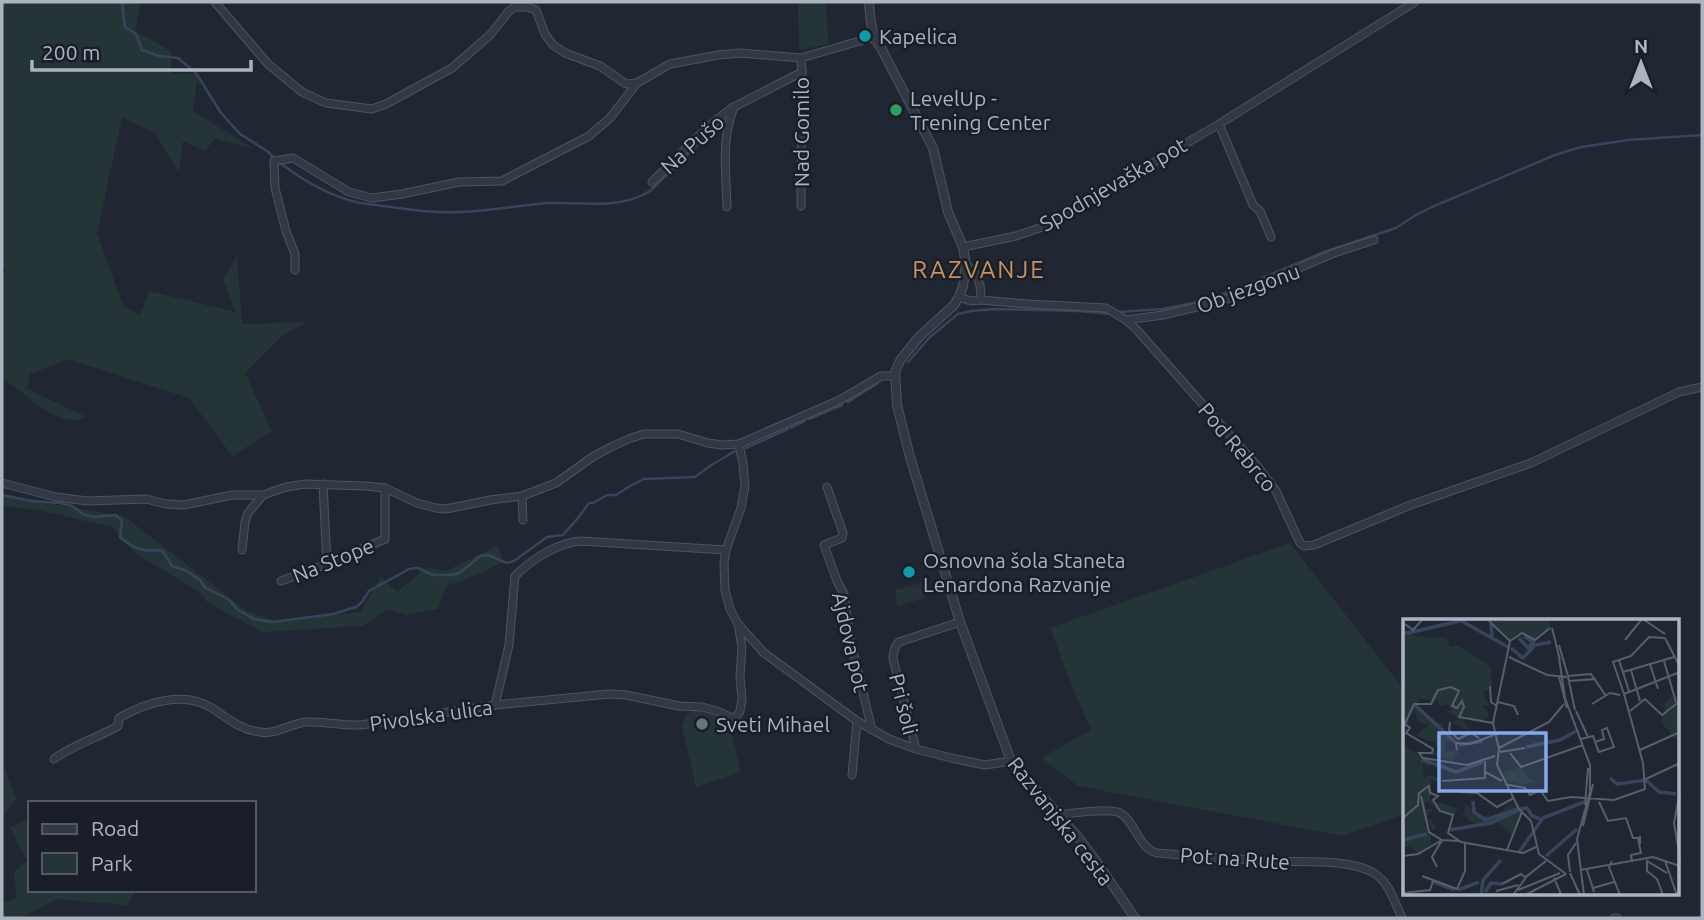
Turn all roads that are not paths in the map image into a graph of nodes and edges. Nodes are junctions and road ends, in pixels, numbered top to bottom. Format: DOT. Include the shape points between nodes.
graph roads {
  1 [pos="215,2"];
  2 [pos="869,2"];
  3 [pos="1415,2"];
  4 [pos="536,6"];
  5 [pos="872,39"];
  6 [pos="801,58"];
  7 [pos="802,72"];
  8 [pos="638,83"];
  9 [pos="734,107"];
  10 [pos="1219,124"];
  11 [pos="652,182"];
  12 [pos="801,206"];
  13 [pos="727,207"];
  14 [pos="1271,237"];
  15 [pos="1374,240"];
  16 [pos="963,247"];
  17 [pos="966,265"];
  18 [pos="295,270"];
  19 [pos="959,298"];
  20 [pos="980,300"];
  21 [pos="1123,318"];
  22 [pos="895,376"];
  23 [pos="1702,387"];
  24 [pos="739,444"];
  25 [pos="2,483"];
  26 [pos="323,484"];
  27 [pos="827,487"];
  28 [pos="384,488"];
  29 [pos="263,495"];
  30 [pos="522,496"];
  31 [pos="523,520"];
  32 [pos="242,550"];
  33 [pos="726,550"];
  34 [pos="327,564"];
  35 [pos="281,581"];
  36 [pos="960,622"];
  37 [pos="738,624"];
  38 [pos="495,705"];
  39 [pos="857,721"];
  40 [pos="872,730"];
  41 [pos="916,749"];
  42 [pos="54,759"];
  43 [pos="1010,761"];
  44 [pos="852,775"];
  45 [pos="1059,815"];
  46 [pos="1135,918"];
  47 [pos="1402,918"];
  1 -- 4 [label="street" via="268,64 302,92 326,103 372,108 452,68 489,36 509,11"];
  2 -- 5 [label="street"];
  3 -- 10 [label="street, Spodnjevaška pot"];
  4 -- 8 [label="street" via="553,45 626,83"];
  5 -- 6 [label="street"];
  5 -- 16 [label="street" via="933,148 948,212"];
  6 -- 7 [label="street, Nad Gomilo"];
  6 -- 8 [label="street" via="718,55 670,64"];
  7 -- 9 [label="street, Na Pušo"];
  7 -- 12 [label="street, Nad Gomilo"];
  8 -- 18 [label="street" via="589,136 502,181 459,182 372,198 349,192 293,158 278,160 273,166 275,188 295,254"];
  9 -- 11 [label="street, Na Pušo"];
  9 -- 13 [label="street" via="725,140"];
  10 -- 14 [label="street" via="1252,205 1260,211"];
  10 -- 16 [label="street, Spodnjevaška pot" via="1048,225"];
  15 -- 21 [label="street, Ob jezgonu" via="1222,301 1174,314"];
  16 -- 17 [label="street"];
  17 -- 19 [label="street"];
  17 -- 20 [label="street" via="982,287"];
  19 -- 20 [label="street"];
  19 -- 22 [label="street" via="909,348"];
  20 -- 21 [label="street" via="1106,308"];
  21 -- 23 [label="street, Pod Rebrco" via="1258,467 1304,546 1531,463 1679,393"];
  22 -- 24 [label="street" via="881,376 840,400"];
  22 -- 36 [label="street, Razvanjska cesta" via="910,457"];
  24 -- 30 [label="street" via="715,444 678,434 644,434 594,456 556,483"];
  24 -- 33 [label="street" via="745,486"];
  25 -- 29 [label="street" via="87,501 146,499 184,505 232,495"];
  26 -- 28 [label="street"];
  26 -- 29 [label="street" via="286,487"];
  26 -- 34 [label="street, Na Stope"];
  27 -- 40 [label="street, Ajdova pot" via="843,533 842,538 824,545 844,594"];
  28 -- 30 [label="street" via="417,503 446,509"];
  28 -- 34 [label="street, Na Stope" via="385,539"];
  29 -- 32 [label="street" via="248,513"];
  30 -- 31 [label="street"];
  33 -- 37 [label="street" via="725,590"];
  33 -- 38 [label="street" via="581,541 560,544 540,557 515,576 509,645"];
  34 -- 35 [label="street, Na Stope"];
  36 -- 41 [label="street, Pri šoli" via="895,645 893,659"];
  36 -- 43 [label="street, Razvanjska cesta"];
  37 -- 38 [label="street, Pivolska ulica" via="742,699 735,719 702,707 609,694"];
  37 -- 39 [label="street" via="764,653"];
  38 -- 42 [label="street, Pivolska ulica" via="361,725 297,723 261,733 208,706 160,701 127,713 118,718 118,726"];
  39 -- 40 [label="street"];
  39 -- 44 [label="street"];
  40 -- 41 [label="street"];
  41 -- 43 [label="street" via="985,765"];
  43 -- 45 [label="street, Razvanjska cesta"];
  45 -- 46 [label="street, Razvanjska cesta"];
  45 -- 47 [label="street, Pot na Rute" via="1120,813 1148,849 1157,853 1365,869 1386,884"];
}
